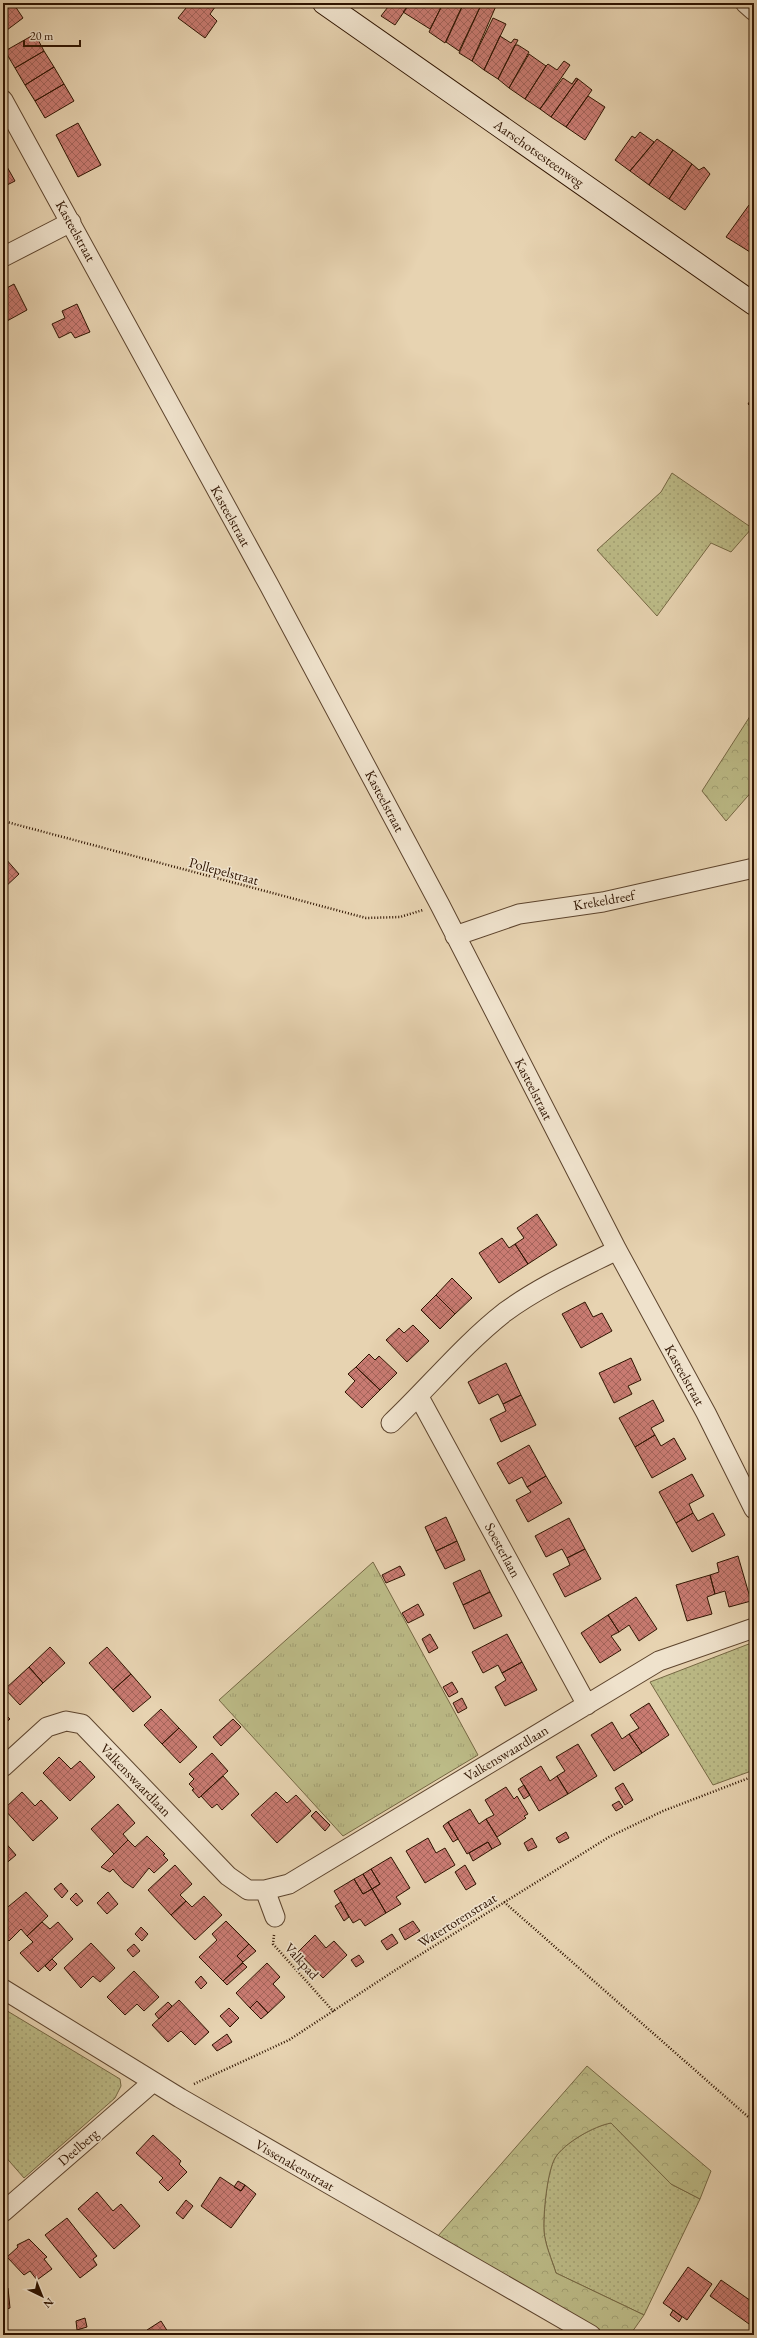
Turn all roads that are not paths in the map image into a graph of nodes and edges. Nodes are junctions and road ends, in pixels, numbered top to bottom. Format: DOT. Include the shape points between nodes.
graph roads {
  1 [pos="324,3"];
  2 [pos="745,3"];
  3 [pos="754,11"];
  4 [pos="3,100"];
  5 [pos="71,222"];
  6 [pos="3,257"];
  7 [pos="754,304"];
  8 [pos="754,868"];
  9 [pos="455,936"];
  10 [pos="617,1250"];
  11 [pos="419,1396"];
  12 [pos="391,1423"];
  13 [pos="754,1509"];
  14 [pos="754,1628"];
  15 [pos="586,1705"];
  16 [pos="3,1767"];
  17 [pos="265,1890"];
  18 [pos="275,1917"];
  19 [pos="3,1989"];
  20 [pos="153,2082"];
  21 [pos="3,2212"];
  22 [pos="591,2335"];
  1 -- 7 [label="main road, Aarschotsesteenweg"];
  2 -- 3 [label="street"];
  4 -- 5 [label="street, Kasteelstraat"];
  5 -- 6 [label="street"];
  5 -- 9 [label="street, Kasteelstraat"];
  8 -- 9 [label="street, Krekeldreef" via="603,902 519,914"];
  9 -- 10 [label="street, Kasteelstraat"];
  10 -- 11 [label="street" via="550,1284 505,1313 456,1357"];
  10 -- 13 [label="street, Kasteelstraat"];
  11 -- 12 [label="street"];
  11 -- 15 [label="street, Soesterlaan"];
  14 -- 15 [label="street, Valkenswaardlaan" via="659,1661"];
  15 -- 17 [label="street, Valkenswaardlaan" via="289,1884"];
  16 -- 17 [label="street, Valkenswaardlaan" via="47,1727 66,1721 82,1724 228,1876 248,1890"];
  17 -- 18 [label="street"];
  19 -- 20 [label="street, Vissenakenstraat"];
  20 -- 21 [label="street, Deelberg"];
  20 -- 22 [label="street, Vissenakenstraat"];
}
